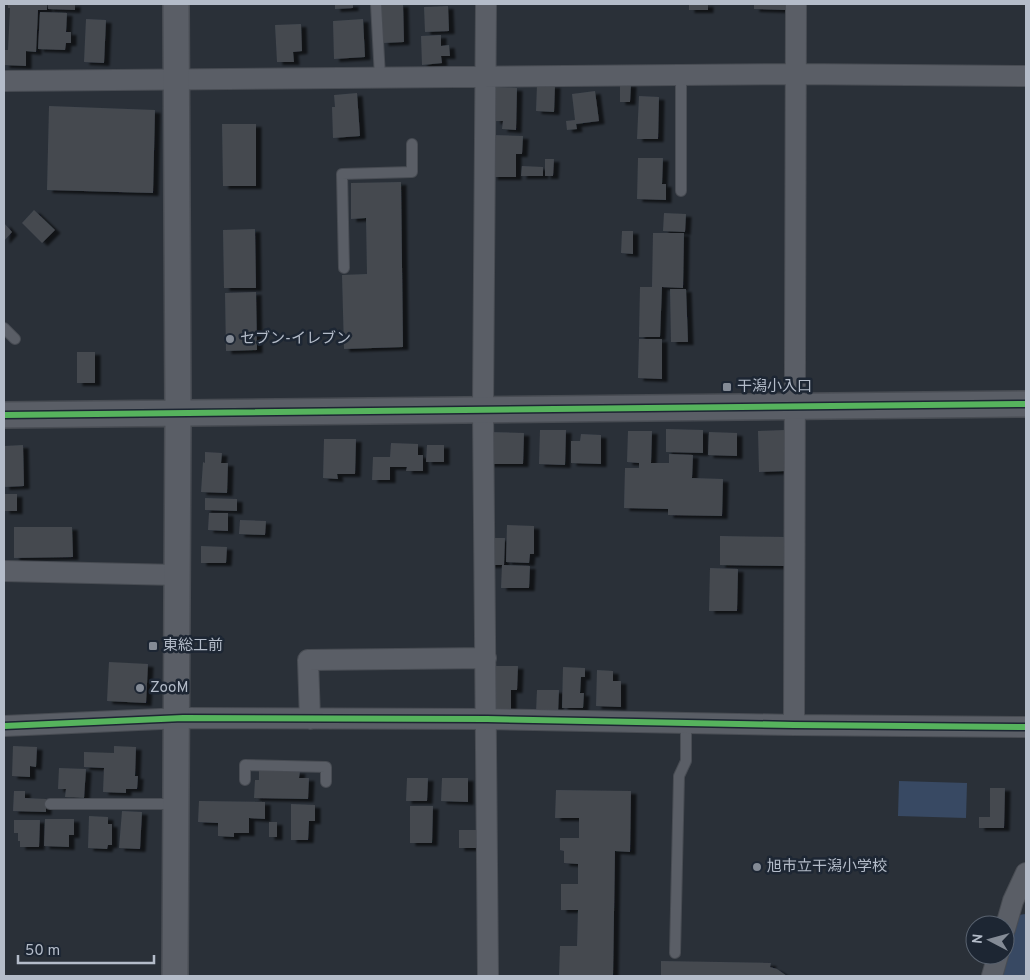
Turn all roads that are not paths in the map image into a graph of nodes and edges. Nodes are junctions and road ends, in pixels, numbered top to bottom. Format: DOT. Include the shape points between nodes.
graph roads {
  1 [pos="176,4"];
  2 [pos="376,4"];
  3 [pos="486,4"];
  4 [pos="796,4"];
  5 [pos="796,74"];
  6 [pos="681,75"];
  7 [pos="1026,76"];
  8 [pos="380,77"];
  9 [pos="486,77"];
  10 [pos="176,80"];
  11 [pos="4,81"];
  12 [pos="412,144"];
  13 [pos="681,191"];
  14 [pos="344,268"];
  15 [pos="4,328"];
  16 [pos="15,339"];
  17 [pos="1026,404"];
  18 [pos="794,408"];
  19 [pos="483,409"];
  20 [pos="178,413"];
  21 [pos="4,415"];
  22 [pos="4,571"];
  23 [pos="177,575"];
  24 [pos="486,658"];
  25 [pos="176,718"];
  26 [pos="310,719"];
  27 [pos="487,719"];
  28 [pos="686,723"];
  29 [pos="794,725"];
  30 [pos="4,726"];
  31 [pos="1026,727"];
  32 [pos="245,780"];
  33 [pos="326,782"];
  34 [pos="50,804"];
  35 [pos="176,804"];
  36 [pos="1026,873"];
  37 [pos="1009,915"];
  38 [pos="675,953"];
  39 [pos="175,976"];
  40 [pos="488,976"];
  1 -- 10 [label="street"];
  2 -- 8 [label="lane"];
  3 -- 9 [label="street"];
  4 -- 5 [label="street"];
  5 -- 6 [label="street"];
  5 -- 7 [label="street"];
  5 -- 18 [label="street"];
  6 -- 9 [label="street"];
  6 -- 13 [label="lane"];
  8 -- 9 [label="street"];
  8 -- 10 [label="street"];
  9 -- 19 [label="street"];
  10 -- 11 [label="street"];
  10 -- 20 [label="street"];
  12 -- 14 [label="lane" via="412,172 342,174"];
  15 -- 16 [label="lane"];
  17 -- 18 [label="street"];
  18 -- 19 [label="street"];
  18 -- 29 [label="street"];
  19 -- 20 [label="street"];
  19 -- 24 [label="street"];
  20 -- 21 [label="street"];
  20 -- 23 [label="street"];
  22 -- 23 [label="street"];
  23 -- 25 [label="street"];
  24 -- 26 [label="street" via="308,660"];
  24 -- 27 [label="street"];
  25 -- 26 [label="street"];
  25 -- 30 [label="street"];
  25 -- 35 [label="street"];
  26 -- 27 [label="street"];
  27 -- 28 [label="street"];
  27 -- 40 [label="street"];
  28 -- 29 [label="street"];
  28 -- 38 [label="lane" via="686,761 679,776"];
  29 -- 31 [label="street"];
  32 -- 33 [label="lane" via="245,766 326,767"];
  34 -- 35 [label="lane"];
  35 -- 39 [label="street"];
  36 -- 37 [label="street"];
}
